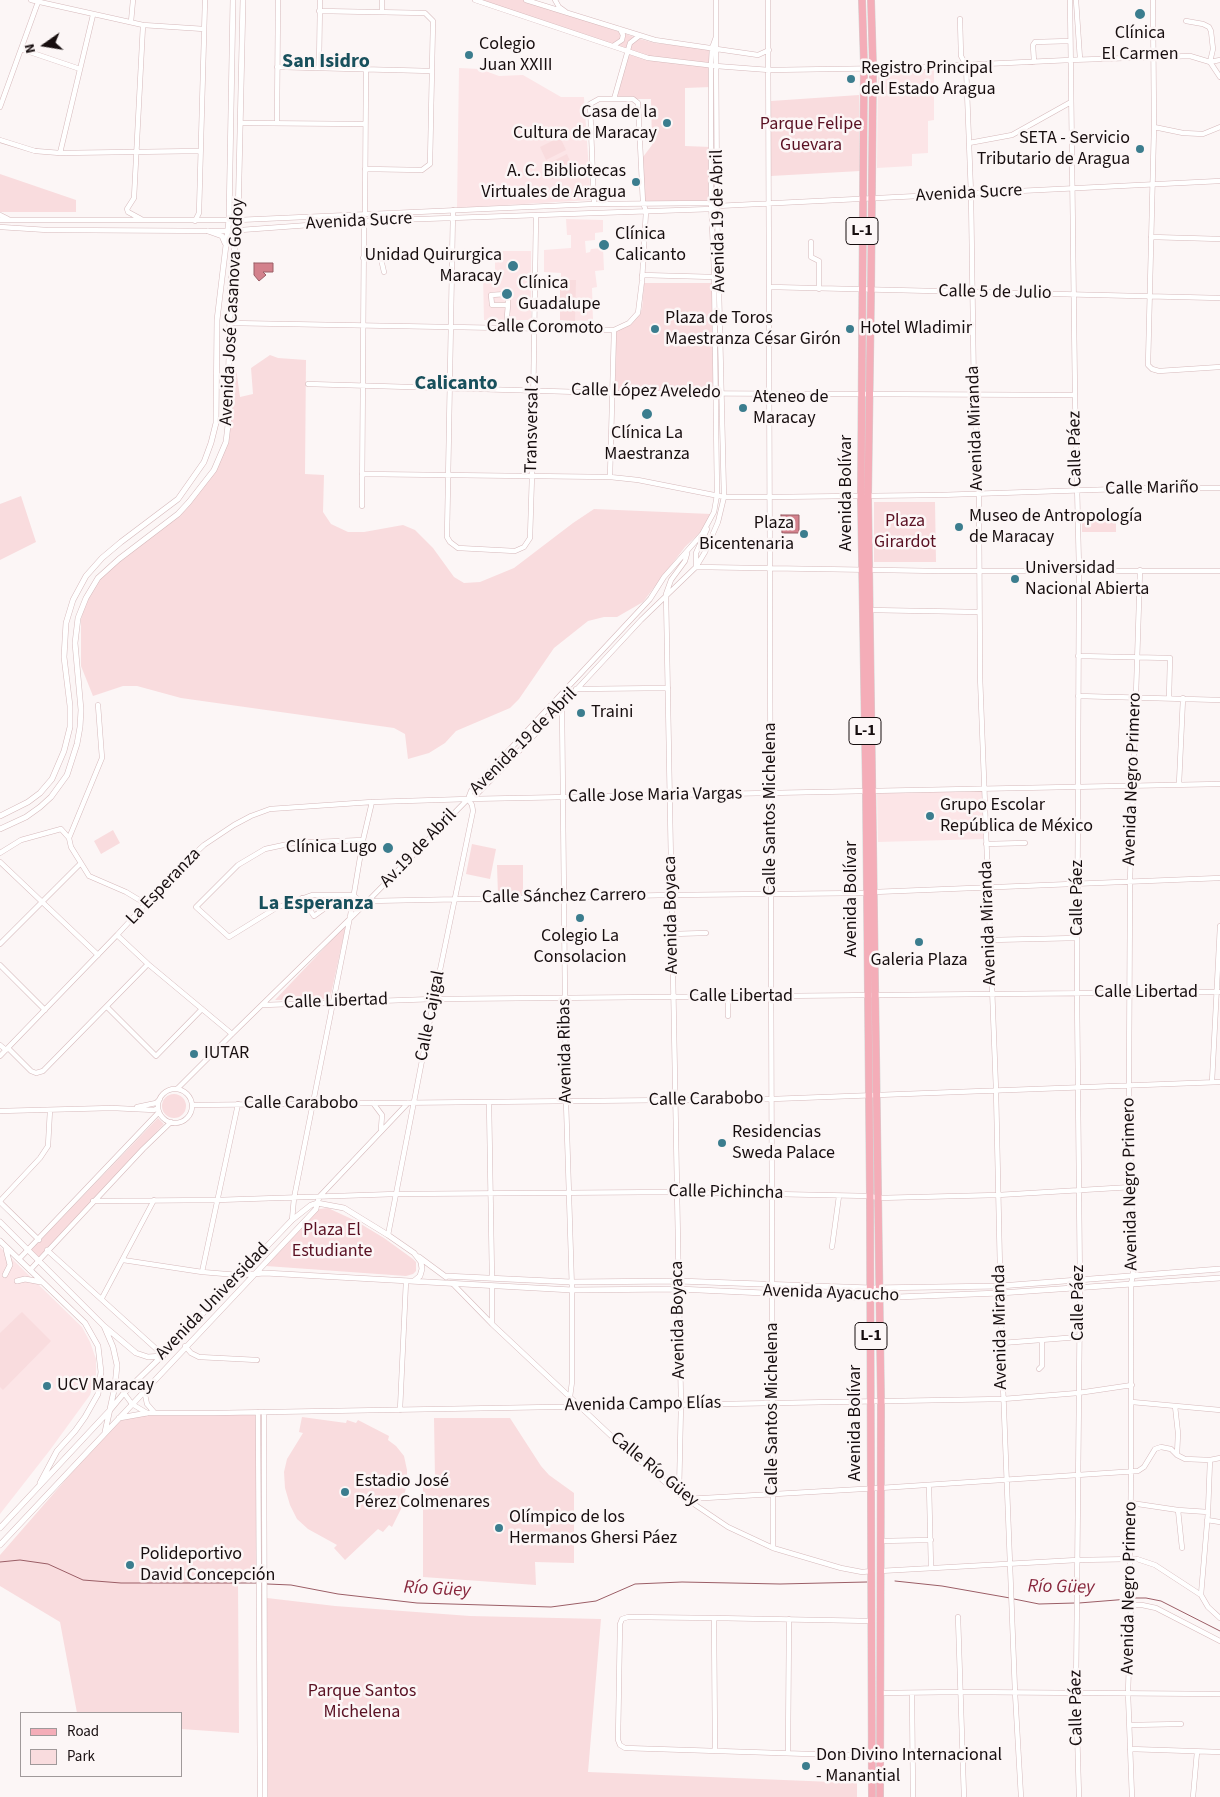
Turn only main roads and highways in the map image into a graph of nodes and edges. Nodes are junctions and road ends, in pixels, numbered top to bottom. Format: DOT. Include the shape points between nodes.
graph roads {
  1 [pos="862,0"];
  2 [pos="871,0"];
  3 [pos="866,394"];
  4 [pos="865,570"];
  5 [pos="869,790"];
  6 [pos="874,1197"];
  7 [pos="876,1574"];
  8 [pos="876,1590"];
  9 [pos="872,1797"];
  10 [pos="880,1797"];
  1 -- 3 [label="main road, Avenida Bolívar / L-1" via="862,290"];
  2 -- 3 [label="main road, Avenida Bolívar / L-1" via="871,291"];
  3 -- 4 [label="main road, Avenida Bolívar / L-1"];
  4 -- 5 [label="main road, Avenida Bolívar / L-1"];
  4 -- 5 [label="main road, Avenida Bolívar / L-1" via="870,610"];
  5 -- 6 [label="main road, Avenida Bolívar / L-1"];
  6 -- 7 [label="main road, Avenida Bolívar / L-1" via="871,1488"];
  6 -- 7 [label="main road, Avenida Bolívar / L-1" via="881,1402 880,1541"];
  7 -- 8 [label="main road, Avenida Bolívar / L-1"];
  8 -- 9 [label="main road, Avenida Bolívar / L-1" via="872,1621"];
  8 -- 10 [label="main road, Avenida Bolívar / L-1"];
}
